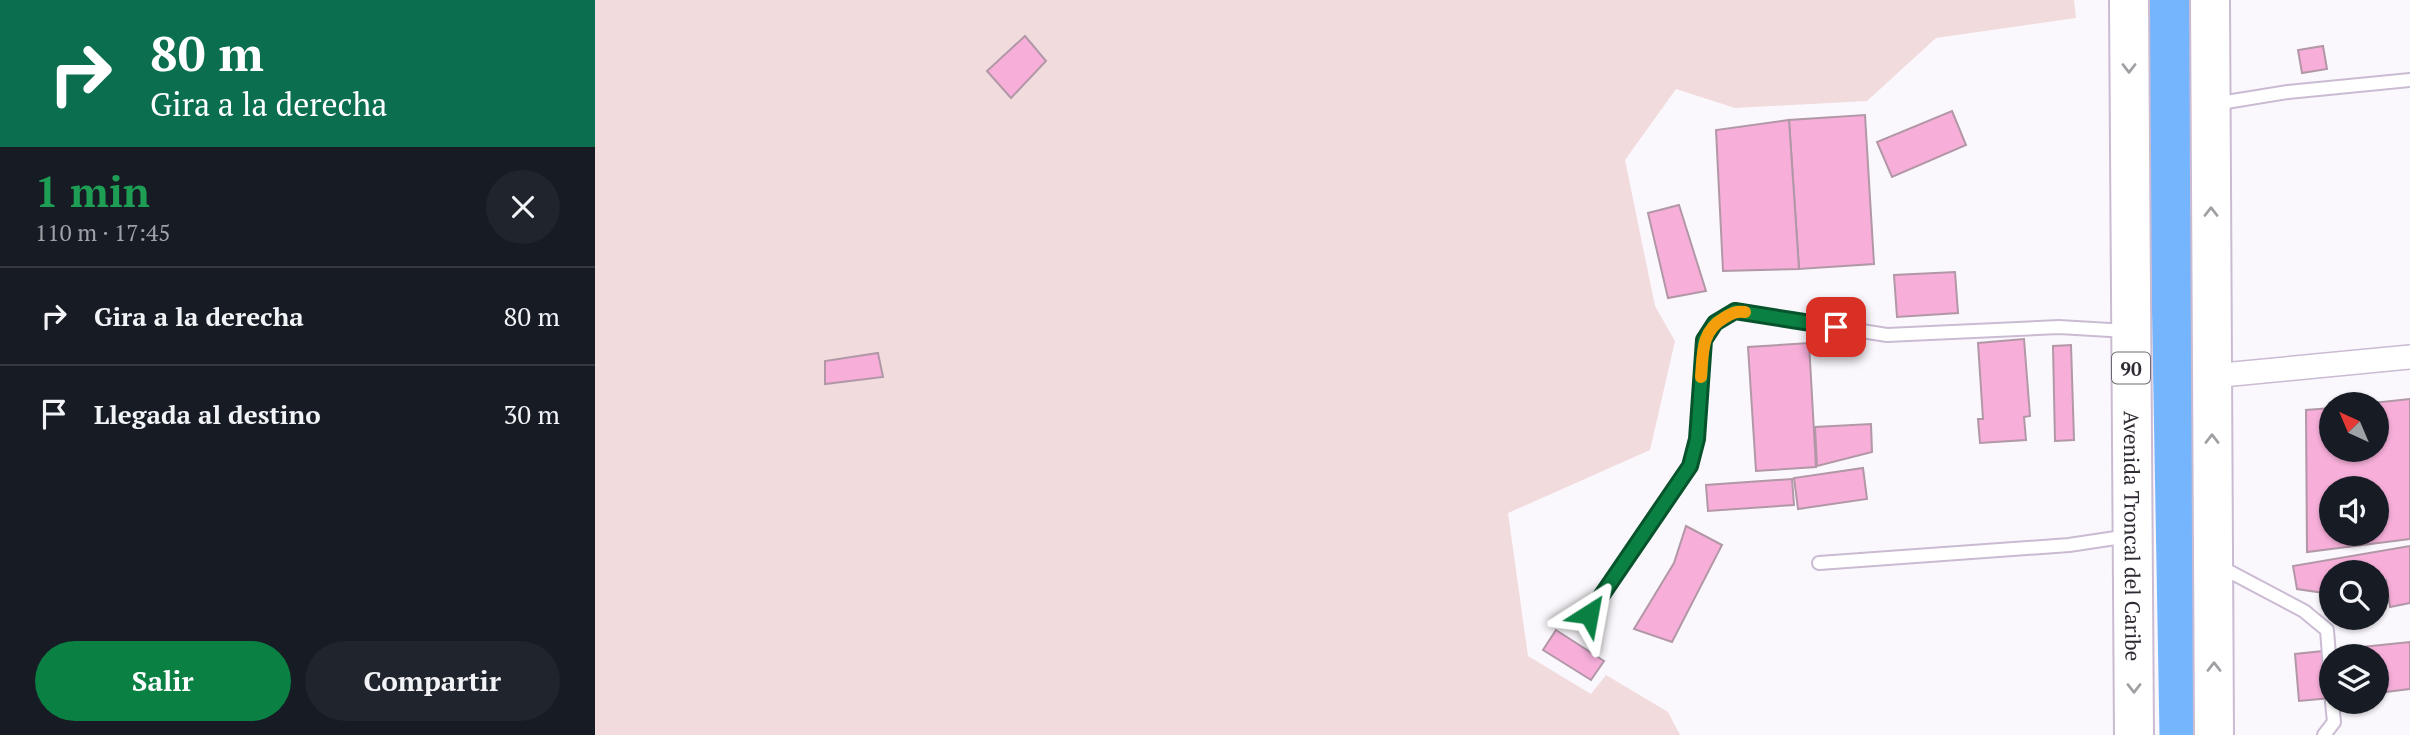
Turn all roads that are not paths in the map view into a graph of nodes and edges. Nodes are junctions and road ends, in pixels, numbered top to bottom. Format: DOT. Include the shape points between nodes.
graph roads {
  1 [pos="2129,0"];
  2 [pos="2210,0"];
  3 [pos="2410,80"];
  4 [pos="2211,105"];
  5 [pos="2131,332"];
  6 [pos="2410,357"];
  7 [pos="2212,376"];
  8 [pos="2133,536"];
  9 [pos="1819,563"];
  10 [pos="2213,563"];
  11 [pos="1589,614"];
  12 [pos="2328,644"];
  13 [pos="2334,714"];
  14 [pos="2134,735"];
  15 [pos="2214,735"];
  16 [pos="2324,735"];
  1 -- 5 [label="highway, Avenida Troncal del Caribe / 90, one-way"];
  2 -- 4 [label="highway"];
  3 -- 4 [label="lane"];
  7 -- 4 [label="highway, one-way"];
  5 -- 8 [label="highway, Avenida Troncal del Caribe / 90"];
  5 -- 11 [label="lane" via="2059,327 1887,335 1735,311 1715,323 1704,340 1697,439 1690,466"];
  6 -- 7 [label="street"];
  10 -- 7 [label="highway, one-way"];
  8 -- 9 [label="lane"];
  8 -- 14 [label="highway, Avenida Troncal del Caribe / 90, one-way"];
  10 -- 12 [label="lane" via="2304,611 2327,630"];
  15 -- 10 [label="highway, one-way"];
  13 -- 16 [label="lane" via="2334,722"];
}
